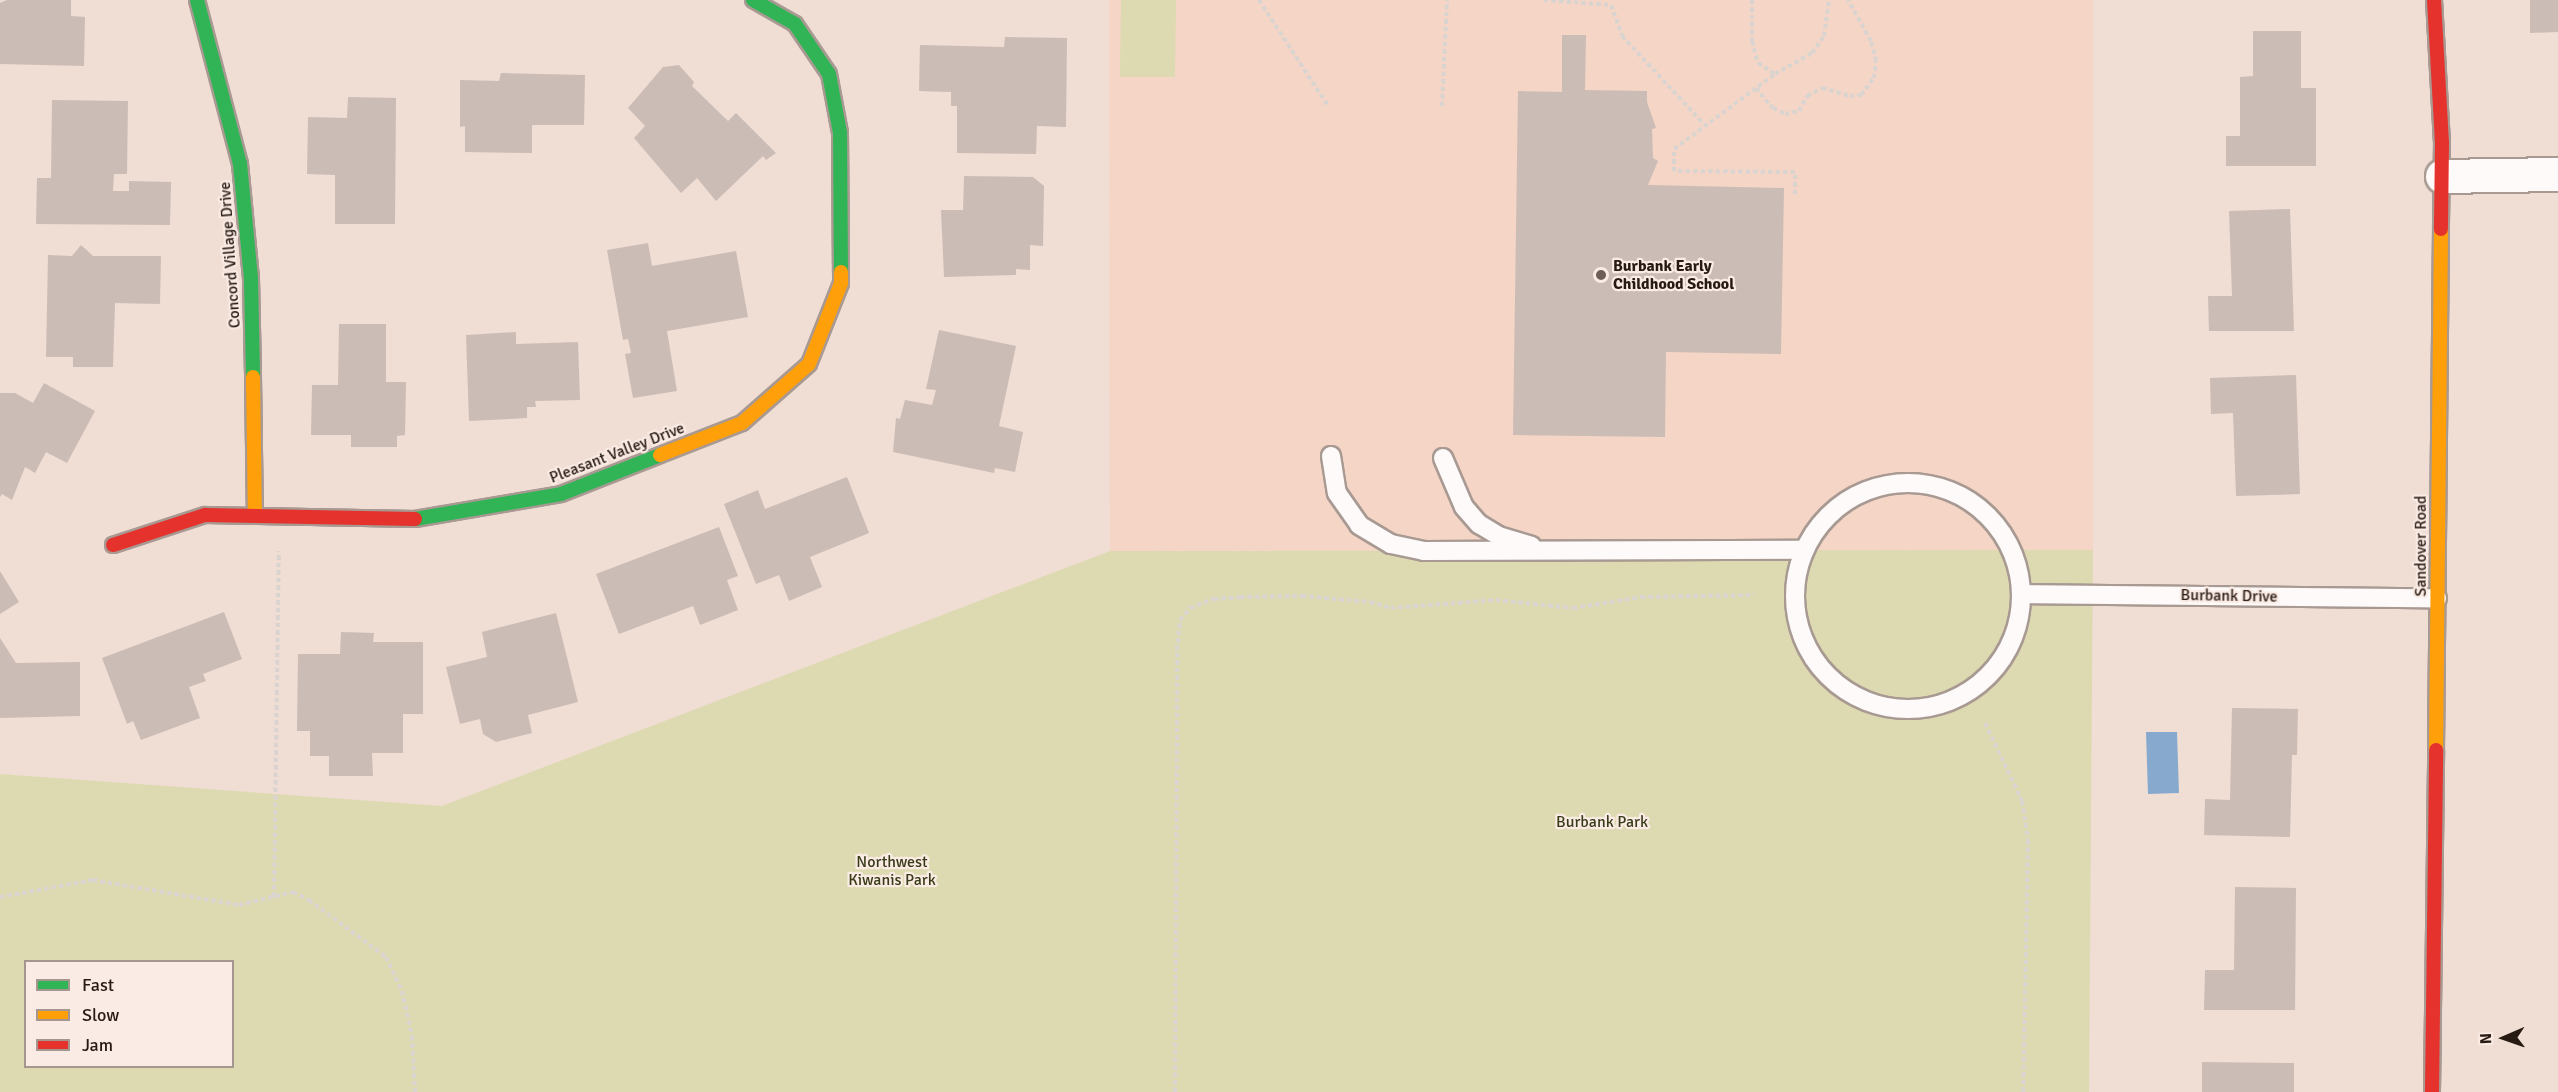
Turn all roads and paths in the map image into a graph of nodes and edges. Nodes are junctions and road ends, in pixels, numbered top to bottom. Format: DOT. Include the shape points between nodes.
graph roads {
  1 [pos="197,0"];
  2 [pos="753,0"];
  3 [pos="1259,0"];
  4 [pos="1447,0"];
  5 [pos="1544,0"];
  6 [pos="1752,0"];
  7 [pos="1829,0"];
  8 [pos="1848,0"];
  9 [pos="2434,0"];
  10 [pos="1775,74"];
  11 [pos="1756,88"];
  12 [pos="1328,106"];
  13 [pos="1442,106"];
  14 [pos="1704,124"];
  15 [pos="2558,174"];
  16 [pos="2442,176"];
  17 [pos="1795,194"];
  18 [pos="1331,456"];
  19 [pos="1443,458"];
  20 [pos="255,513"];
  21 [pos="279,514"];
  22 [pos="113,545"];
  23 [pos="1804,550"];
  24 [pos="1556,551"];
  25 [pos="2021,594"];
  26 [pos="1755,596"];
  27 [pos="2437,598"];
  28 [pos="1985,723"];
  29 [pos="0,897"];
  30 [pos="274,897"];
  31 [pos="416,1092"];
  32 [pos="1175,1092"];
  33 [pos="2023,1092"];
  34 [pos="2432,1092"];
  1 -- 20 [label="street, Concord Village Drive" via="240,164 251,279"];
  2 -- 21 [label="street, Pleasant Valley Drive" via="795,24 829,74 840,133 841,283 808,364 742,423 561,494 410,520"];
  3 -- 12 [label="path"];
  4 -- 13 [label="path"];
  5 -- 14 [label="path" via="1611,6 1622,36"];
  6 -- 10 [label="path" via="1752,41 1758,63"];
  7 -- 10 [label="path" via="1824,36 1812,53"];
  8 -- 11 [label="path" via="1871,41 1876,61 1874,78 1862,95 1850,96 1822,88 1806,96 1799,111 1785,114 1773,108"];
  9 -- 16 [label="street, Sandover Road"];
  10 -- 11 [label="path"];
  11 -- 14 [label="path"];
  14 -- 17 [label="path" via="1674,149 1674,171 1795,172"];
  15 -- 16 [label="street"];
  16 -- 27 [label="street, Sandover Road"];
  18 -- 24 [label="lane" via="1332,476 1346,510 1359,525 1391,544 1424,551"];
  19 -- 24 [label="lane" via="1464,507 1479,524 1499,536"];
  20 -- 21 [label="street, Pleasant Valley Drive"];
  20 -- 22 [label="street, Pleasant Valley Drive" via="205,515"];
  21 -- 30 [label="path"];
  23 -- 24 [label="lane"];
  23 -- 25 [label="lane" via="1821,524 1843,503 1870,489 1900,483 1931,485 1959,495 1985,512 2017,564"];
  23 -- 25 [label="lane" via="1796,576 1795,603 1804,638 1827,675 1849,693 1873,704 1926,708 1952,701 1975,687 1995,669 2009,646 2018,621"];
  25 -- 27 [label="lane, Burbank Drive"];
  26 -- 32 [label="path" via="1641,597 1573,608 1496,600 1391,608 1370,602 1302,596 1239,597 1214,599 1190,608 1180,620 1178,650"];
  27 -- 34 [label="street, Sandover Road"];
  28 -- 33 [label="path" via="2022,801 2028,840"];
  29 -- 30 [label="path" via="93,880 239,905"];
  30 -- 31 [label="path" via="293,892 309,900 359,933 386,957 402,991 412,1036"];
}
